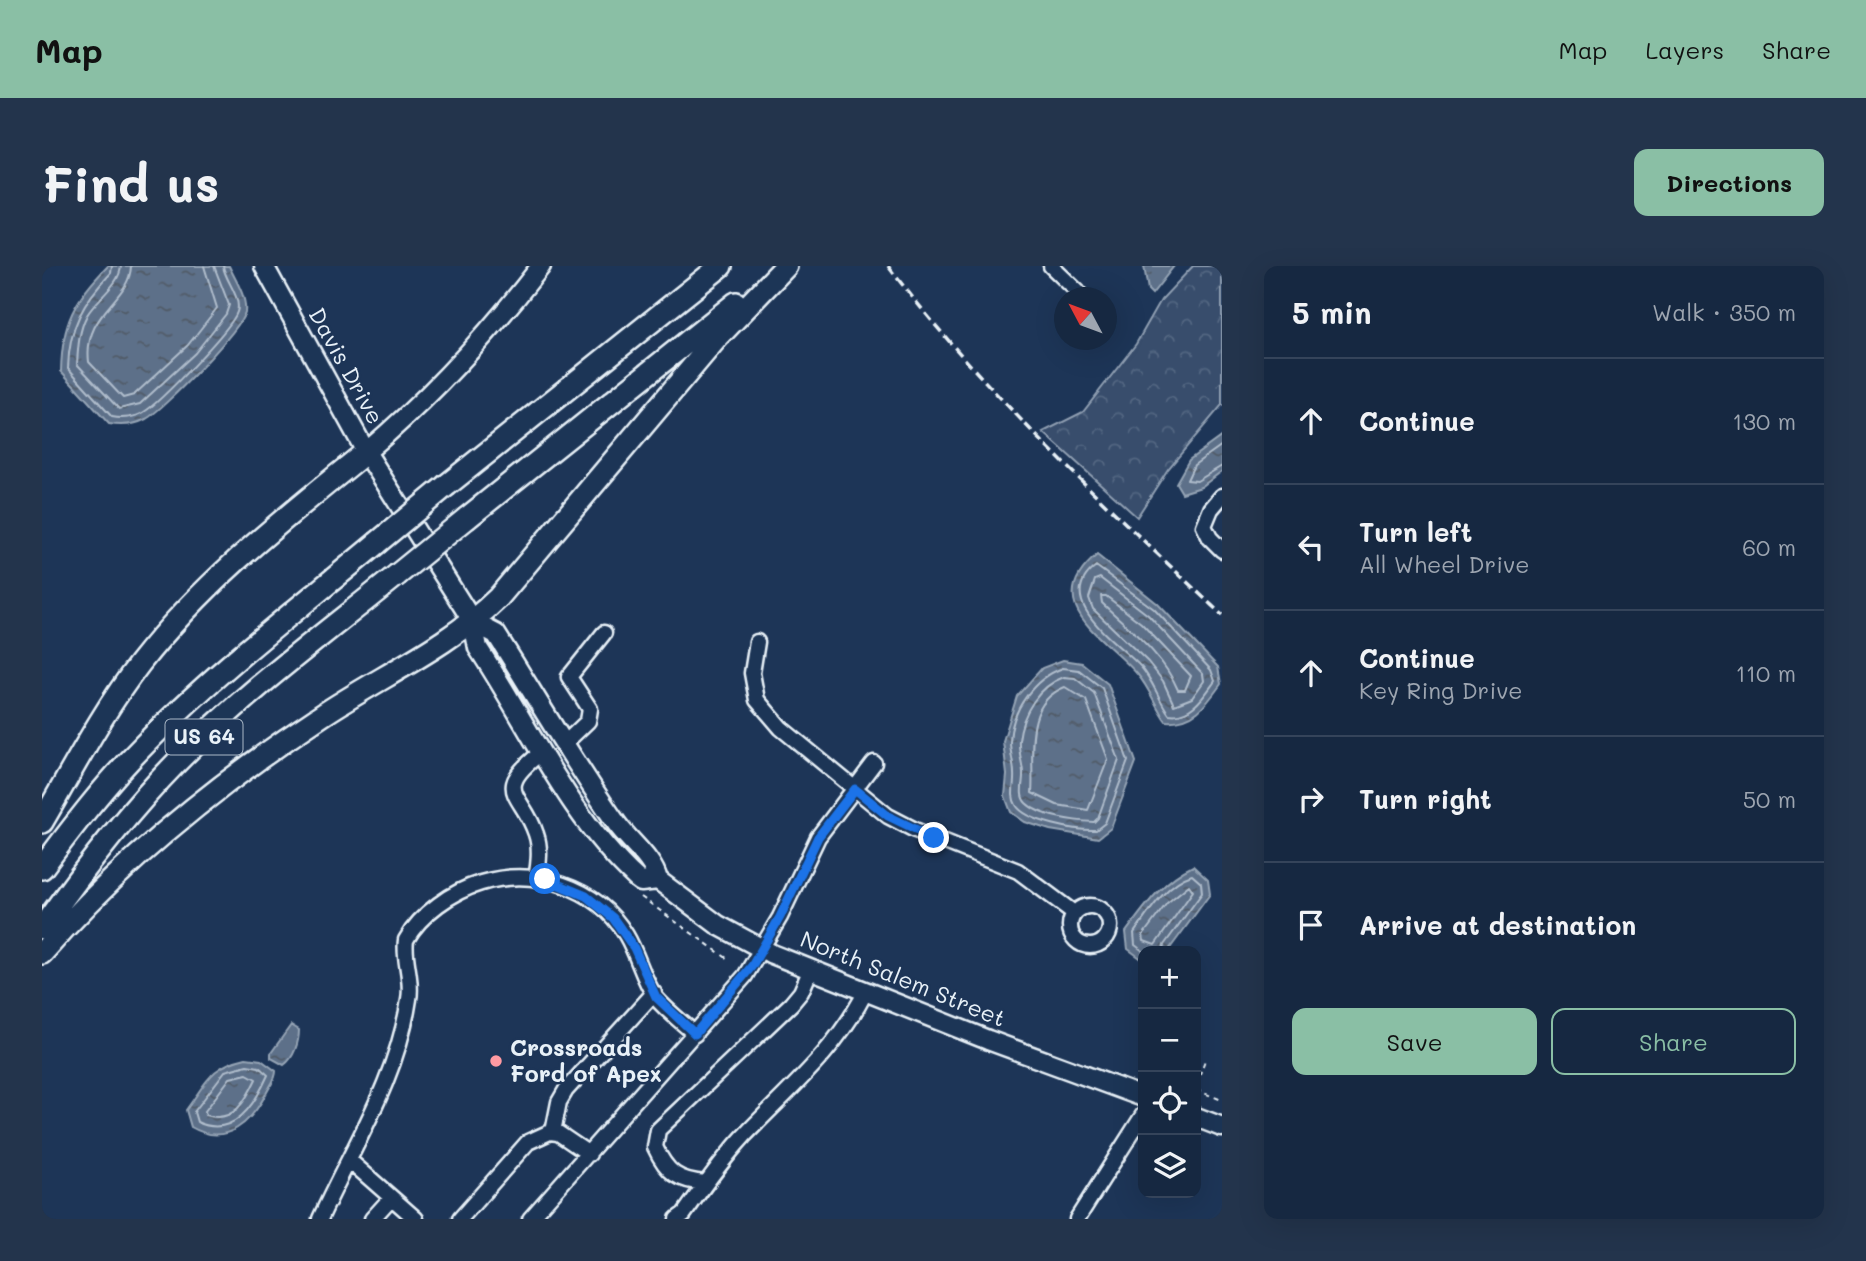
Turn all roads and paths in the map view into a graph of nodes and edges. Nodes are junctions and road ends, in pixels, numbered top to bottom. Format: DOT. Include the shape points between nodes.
graph roads {
  1 [pos="264,266"];
  2 [pos="541,266"];
  3 [pos="721,266"];
  4 [pos="784,266"];
  5 [pos="1051,266"];
  6 [pos="1073,287"];
  7 [pos="366,452"];
  8 [pos="1222,496"];
  9 [pos="1222,550"];
  10 [pos="473,622"];
  11 [pos="604,633"];
  12 [pos="757,642"];
  13 [pos="565,743"];
  14 [pos="542,752"];
  15 [pos="874,764"];
  16 [pos="855,789"];
  17 [pos="42,822"];
  18 [pos="619,827"];
  19 [pos="42,868"];
  20 [pos="536,877"];
  21 [pos="658,880"];
  22 [pos="1074,913"];
  23 [pos="42,928"];
  24 [pos="763,949"];
  25 [pos="42,953"];
  26 [pos="811,970"];
  27 [pos="866,991"];
  28 [pos="654,993"];
  29 [pos="695,1034"];
  30 [pos="1205,1060"];
  31 [pos="1201,1072"];
  32 [pos="1201,1092"];
  33 [pos="1138,1095"];
  34 [pos="1222,1100"];
  35 [pos="1201,1119"];
  36 [pos="1138,1123"];
  37 [pos="1222,1128"];
  38 [pos="553,1132"];
  39 [pos="589,1154"];
  40 [pos="350,1161"];
  41 [pos="706,1183"];
  42 [pos="391,1198"];
  43 [pos="320,1219"];
  44 [pos="373,1219"];
  45 [pos="416,1219"];
  46 [pos="460,1219"];
  47 [pos="530,1219"];
  48 [pos="677,1219"];
  49 [pos="1077,1219"];
  1 -- 7 [label="main road, Davis Drive"];
  2 -- 7 [label="main road" via="492,330 432,394"];
  3 -- 19 [label="highway, US 64, bridge" via="221,673 144,745"];
  4 -- 10 [label="highway"];
  4 -- 23 [label="highway, US 64, bridge" via="268,680 177,761 94,855"];
  5 -- 6 [label="street"];
  7 -- 10 [label="main road, North Salem Street"];
  7 -- 17 [label="highway" via="277,524 186,611 140,664"];
  8 -- 9 [label="street" via="1204,526"];
  10 -- 13 [label="main road, North Salem Street" via="496,634"];
  10 -- 14 [label="main road, North Salem Street" via="478,648"];
  10 -- 25 [label="highway" via="368,685 219,787 104,888"];
  11 -- 13 [label="street" via="569,677 590,709 588,721"];
  12 -- 16 [label="street" via="752,673 757,700 767,715"];
  13 -- 18 [label="main road, North Salem Street"];
  14 -- 18 [label="main road" via="557,754 588,801"];
  14 -- 20 [label="street" via="520,772 514,786 516,800 539,843"];
  14 -- 21 [label="main road, North Salem Street" via="620,863 641,882"];
  15 -- 16 [label="street"];
  16 -- 22 [label="street" via="897,821 1026,874"];
  16 -- 24 [label="street" via="818,837"];
  18 -- 21 [label="main road, North Salem Street" via="655,868"];
  20 -- 28 [label="street" via="586,896 613,918 634,948"];
  20 -- 40 [label="street" via="505,877 463,890 431,911 409,934 405,947 410,998 400,1040 385,1087"];
  21 -- 24 [label="main road, North Salem Street" via="718,925"];
  24 -- 26 [label="main road, North Salem Street"];
  24 -- 29 [label="street"];
  26 -- 27 [label="main road, North Salem Street"];
  26 -- 41 [label="street" via="791,1003 657,1130 655,1147 668,1167 686,1182"];
  27 -- 33 [label="main road, North Salem Street"];
  27 -- 41 [label="street" via="854,1015 807,1075 744,1136"];
  28 -- 29 [label="street"];
  28 -- 38 [label="street" via="566,1090"];
  29 -- 39 [label="street"];
  30 -- 31 [label="path"];
  32 -- 34 [label="path"];
  35 -- 37 [label="main road"];
  36 -- 49 [label="street"];
  38 -- 39 [label="street"];
  38 -- 46 [label="street" via="528,1142"];
  39 -- 47 [label="street"];
  40 -- 42 [label="street"];
  40 -- 43 [label="street"];
  41 -- 48 [label="street"];
  42 -- 44 [label="street"];
  42 -- 45 [label="street"];
}
